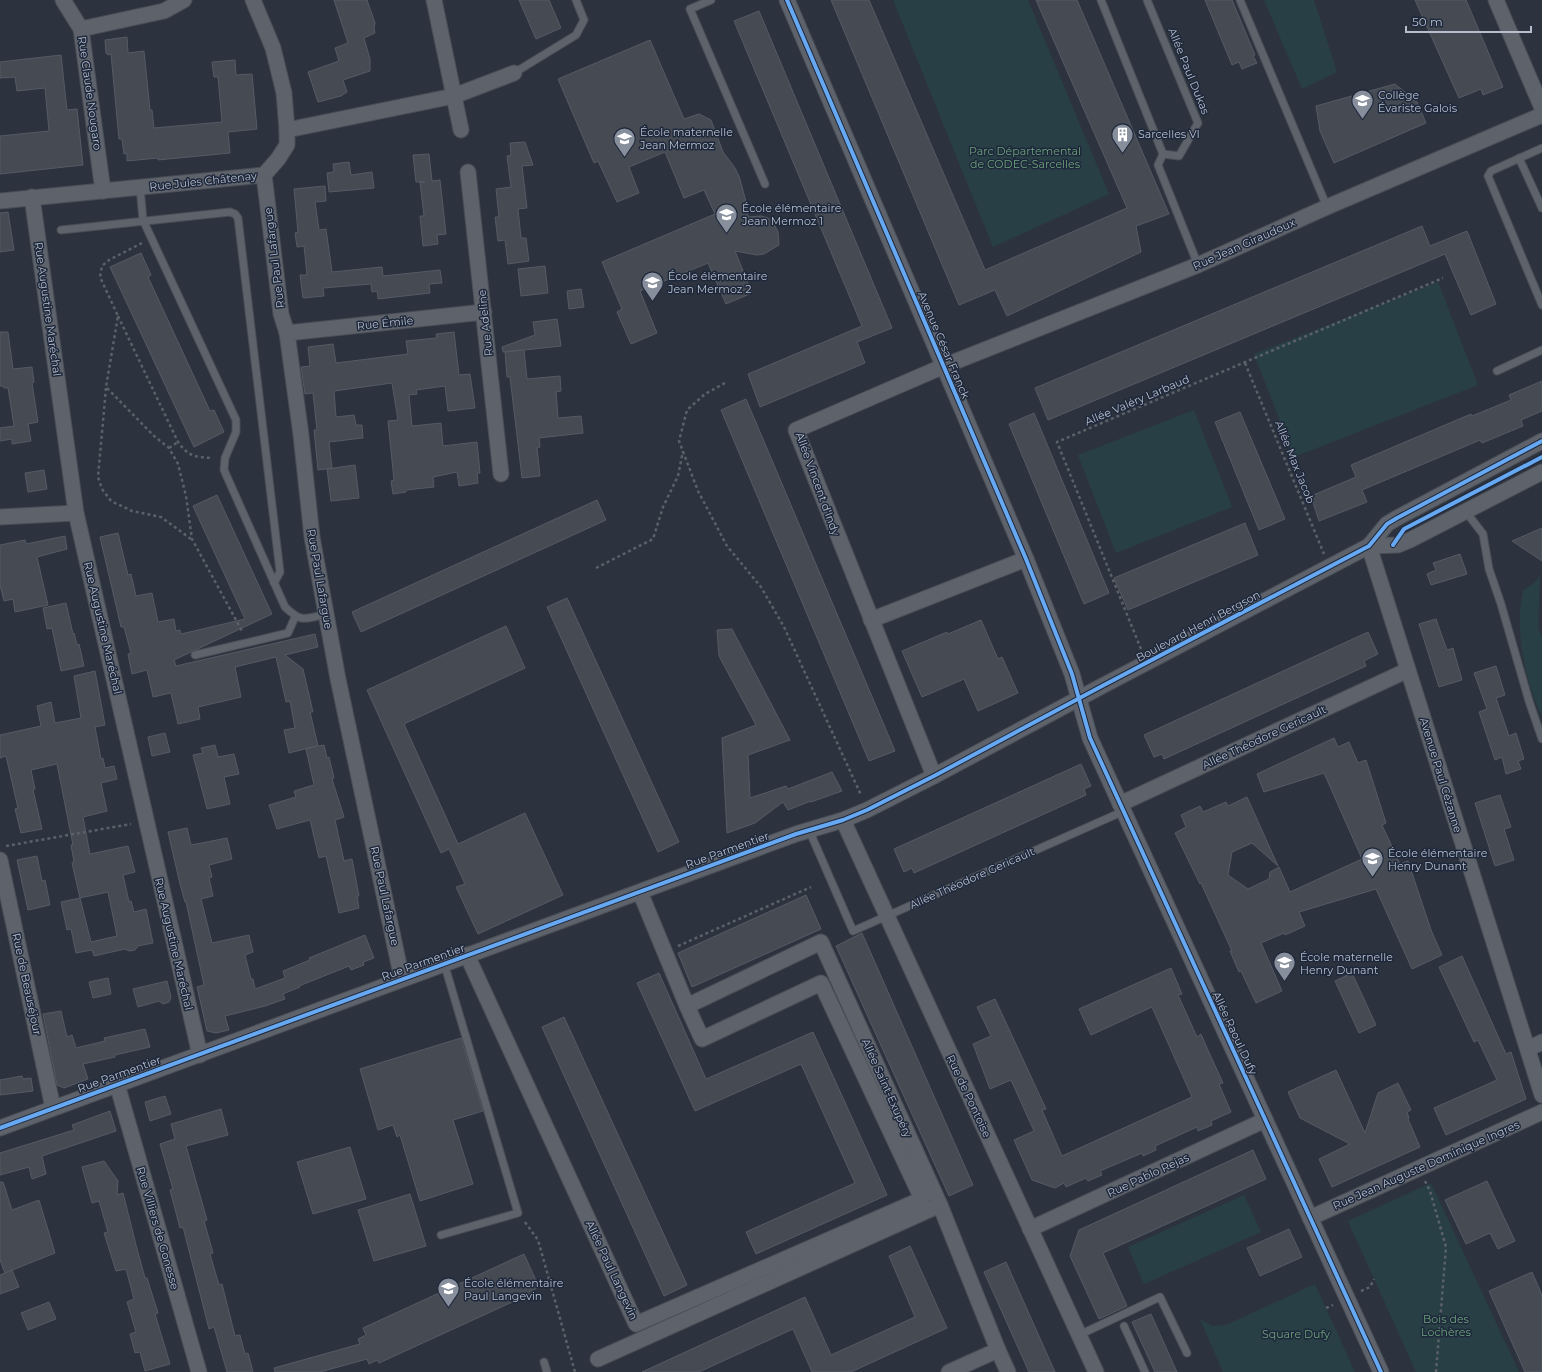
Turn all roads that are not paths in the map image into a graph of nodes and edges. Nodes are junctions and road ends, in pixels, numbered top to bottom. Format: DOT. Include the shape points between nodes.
graph roads {
  1 [pos="63,0"];
  2 [pos="184,0"];
  3 [pos="253,0"];
  4 [pos="434,0"];
  5 [pos="576,0"];
  6 [pos="711,0"];
  7 [pos="788,0"];
  8 [pos="1102,0"];
  9 [pos="1147,0"];
  10 [pos="1240,0"];
  11 [pos="1496,0"];
  12 [pos="81,29"];
  13 [pos="514,73"];
  14 [pos="1538,88"];
  15 [pos="454,96"];
  16 [pos="1542,108"];
  17 [pos="1542,115"];
  18 [pos="288,130"];
  19 [pos="461,130"];
  20 [pos="1542,148"];
  21 [pos="1163,154"];
  22 [pos="1519,158"];
  23 [pos="468,172"];
  24 [pos="264,175"];
  25 [pos="765,184"];
  26 [pos="140,187"];
  27 [pos="102,191"];
  28 [pos="32,197"];
  29 [pos="0,201"];
  30 [pos="1328,207"];
  31 [pos="1542,208"];
  32 [pos="143,220"];
  33 [pos="60,230"];
  34 [pos="1198,265"];
  35 [pos="1542,305"];
  36 [pos="484,312"];
  37 [pos="287,333"];
  38 [pos="1542,350"];
  39 [pos="944,366"];
  40 [pos="1497,371"];
  41 [pos="1542,441"];
  42 [pos="1542,472"];
  43 [pos="501,474"];
  44 [pos="1466,512"];
  45 [pos="76,513"];
  46 [pos="0,517"];
  47 [pos="1369,546"];
  48 [pos="1026,558"];
  49 [pos="274,583"];
  50 [pos="326,614"];
  51 [pos="295,616"];
  52 [pos="871,620"];
  53 [pos="195,655"];
  54 [pos="1408,670"];
  55 [pos="1078,699"];
  56 [pos="1542,739"];
  57 [pos="934,776"];
  58 [pos="1122,807"];
  59 [pos="855,815"];
  60 [pos="809,830"];
  61 [pos="0,860"];
  62 [pos="640,892"];
  63 [pos="887,916"];
  64 [pos="467,955"];
  65 [pos="444,963"];
  66 [pos="402,979"];
  67 [pos="687,1006"];
  68 [pos="1542,1042"];
  69 [pos="1528,1049"];
  70 [pos="200,1055"];
  71 [pos="117,1084"];
  72 [pos="1542,1095"];
  73 [pos="53,1108"];
  74 [pos="1542,1112"];
  75 [pos="1265,1120"];
  76 [pos="0,1128"];
  77 [pos="922,1199"];
  78 [pos="940,1205"];
  79 [pos="1310,1218"];
  80 [pos="1030,1229"];
  81 [pos="441,1236"];
  82 [pos="1124,1326"];
  83 [pos="1079,1335"];
  84 [pos="998,1350"];
  85 [pos="1187,1352"];
  86 [pos="598,1359"];
  87 [pos="544,1362"];
  88 [pos="199,1372"];
  89 [pos="547,1372"];
  90 [pos="949,1372"];
  91 [pos="1008,1372"];
  92 [pos="1096,1372"];
  93 [pos="1145,1372"];
  94 [pos="1381,1372"];
  1 -- 12 [label="street, Rue Claude Nougaro"];
  2 -- 12 [label="street" via="164,11"];
  3 -- 18 [label="street, Rue Jules Châtenay" via="273,48 284,93"];
  4 -- 15 [label="street"];
  5 -- 13 [label="lane" via="584,20 576,35"];
  6 -- 25 [label="lane" via="690,9"];
  7 -- 39 [label="street, Avenue César Franck"];
  8 -- 21 [label="lane"];
  9 -- 21 [label="lane, Allée Paul Dukas" via="1198,123 1179,156"];
  10 -- 30 [label="lane"];
  11 -- 14 [label="street"];
  12 -- 27 [label="street, Rue Claude Nougaro"];
  13 -- 15 [label="street"];
  14 -- 16 [label="street"];
  15 -- 18 [label="street"];
  15 -- 19 [label="street"];
  17 -- 30 [label="street, Rue Jean Giraudoux"];
  18 -- 24 [label="street, Rue Jules Châtenay" via="287,145"];
  20 -- 22 [label="lane"];
  21 -- 34 [label="lane" via="1158,165"];
  22 -- 31 [label="lane"];
  22 -- 35 [label="lane" via="1491,171 1488,176"];
  23 -- 36 [label="street, Rue Adeline"];
  24 -- 26 [label="street, Rue Jules Châtenay"];
  24 -- 37 [label="street, Rue Paul Lafargue" via="281,314"];
  26 -- 27 [label="street, Rue Jules Châtenay"];
  26 -- 32 [label="lane"];
  27 -- 28 [label="street, Rue Jules Châtenay"];
  28 -- 29 [label="street, Rue Jules Châtenay"];
  28 -- 45 [label="street, Rue Augustine Maréchal"];
  30 -- 34 [label="street, Rue Jean Giraudoux"];
  32 -- 33 [label="lane"];
  32 -- 49 [label="lane" via="236,420 236,432 225,458 224,470"];
  32 -- 49 [label="lane" via="230,212 238,218 280,572"];
  34 -- 39 [label="street, Rue Jean Giraudoux"];
  36 -- 37 [label="street, Rue Émile"];
  36 -- 43 [label="street, Rue Adeline"];
  37 -- 50 [label="street, Rue Paul Lafargue" via="312,538"];
  38 -- 40 [label="lane"];
  39 -- 48 [label="street, Avenue César Franck"];
  39 -- 52 [label="street, Allée Vincent d'Indy" via="796,430"];
  41 -- 47 [label="street, Boulevard Henri Bergson" via="1387,524"];
  42 -- 44 [label="street, Boulevard Henri Bergson"];
  44 -- 47 [label="street, Boulevard Henri Bergson" via="1398,545"];
  44 -- 56 [label="lane" via="1483,534 1489,569"];
  45 -- 46 [label="street"];
  45 -- 70 [label="street, Rue Augustine Maréchal"];
  47 -- 54 [label="street, Avenue Paul Cézanne"];
  47 -- 55 [label="street, Boulevard Henri Bergson"];
  48 -- 52 [label="street"];
  48 -- 55 [label="street, Avenue César Franck" via="1072,674"];
  49 -- 51 [label="lane" via="285,606"];
  50 -- 51 [label="lane" via="301,619"];
  50 -- 66 [label="street, Rue Paul Lafargue"];
  51 -- 53 [label="lane" via="288,633"];
  52 -- 57 [label="street, Allée Vincent d'Indy"];
  54 -- 58 [label="street, Allée Théodore Gericault"];
  54 -- 69 [label="street, Avenue Paul Cézanne"];
  55 -- 57 [label="street, Boulevard Henri Bergson"];
  55 -- 58 [label="street, Allée Raoul Dufy" via="1090,738"];
  57 -- 59 [label="street, Boulevard Henri Bergson"];
  58 -- 63 [label="lane, Allée Théodore Gericault"];
  58 -- 75 [label="street, Allée Raoul Dufy"];
  59 -- 60 [label="street, Rue Parmentier"];
  59 -- 63 [label="street, Rue de Pontoise"];
  60 -- 62 [label="street, Rue Parmentier"];
  60 -- 63 [label="lane, Allée Théodore Gericault" via="853,931"];
  61 -- 73 [label="street, Rue de Beauséjour"];
  62 -- 64 [label="street, Rue Parmentier"];
  62 -- 67 [label="street, Allée Saint-Exupéry"];
  63 -- 80 [label="street, Rue de Pontoise"];
  64 -- 65 [label="street, Rue Parmentier"];
  64 -- 77 [label="street, Allée Paul Langevin" via="636,1324"];
  65 -- 66 [label="street, Rue Parmentier"];
  65 -- 81 [label="lane" via="518,1213"];
  66 -- 70 [label="street, Rue Parmentier"];
  67 -- 77 [label="street, Allée Saint-Exupéry" via="702,1038 821,983"];
  67 -- 78 [label="street, Allée Saint-Exupéry" via="821,942"];
  68 -- 69 [label="street"];
  69 -- 72 [label="street, Avenue Paul Cézanne"];
  70 -- 71 [label="street, Rue Parmentier"];
  71 -- 73 [label="street, Rue Parmentier"];
  71 -- 88 [label="street, Rue Villiers de Gonesse"];
  73 -- 76 [label="street, Rue Parmentier"];
  74 -- 79 [label="street, Rue Jean Auguste Dominique Ingres"];
  75 -- 79 [label="street, Allée Raoul Dufy"];
  75 -- 80 [label="street, Rue Pablo Rejas"];
  78 -- 84 [label="street, Allée Saint-Exupéry"];
  78 -- 86 [label="street"];
  79 -- 94 [label="street, Allée Raoul Dufy"];
  80 -- 83 [label="street, Rue de Pontoise"];
  82 -- 93 [label="lane"];
  83 -- 85 [label="lane" via="1160,1297"];
  83 -- 92 [label="street, Rue de Pontoise"];
  84 -- 90 [label="street"];
  84 -- 91 [label="street, Allée Saint-Exupéry"];
  87 -- 89 [label="lane"];
}
